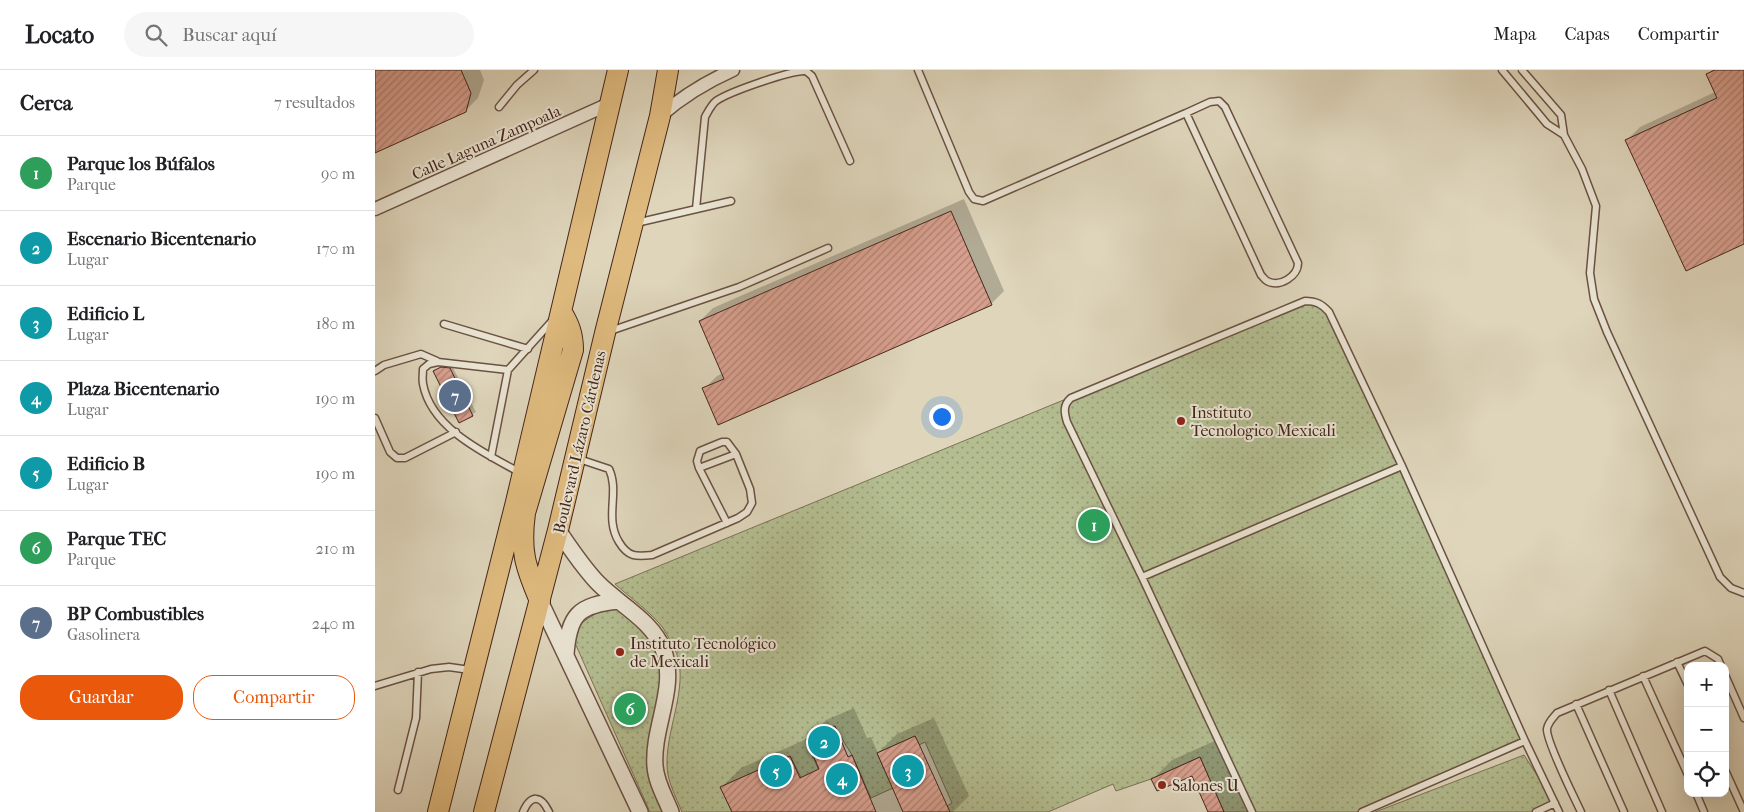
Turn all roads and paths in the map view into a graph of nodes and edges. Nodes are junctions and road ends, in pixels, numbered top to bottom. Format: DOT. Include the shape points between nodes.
graph roads {
  1 [pos="534,70"];
  2 [pos="618,70"];
  3 [pos="668,70"];
  4 [pos="918,70"];
  5 [pos="1502,70"];
  6 [pos="1522,70"];
  7 [pos="727,71"];
  8 [pos="609,104"];
  9 [pos="499,108"];
  10 [pos="1186,113"];
  11 [pos="660,116"];
  12 [pos="1564,136"];
  13 [pos="850,161"];
  14 [pos="731,201"];
  15 [pos="375,209"];
  16 [pos="696,209"];
  17 [pos="632,224"];
  18 [pos="828,248"];
  19 [pos="561,311"];
  20 [pos="444,324"];
  21 [pos="605,333"];
  22 [pos="528,349"];
  23 [pos="438,362"];
  24 [pos="508,370"];
  25 [pos="375,371"];
  26 [pos="375,418"];
  27 [pos="456,432"];
  28 [pos="736,454"];
  29 [pos="491,457"];
  30 [pos="575,457"];
  31 [pos="1402,466"];
  32 [pos="699,468"];
  33 [pos="523,474"];
  34 [pos="727,524"];
  35 [pos="558,530"];
  36 [pos="1142,577"];
  37 [pos="1744,593"];
  38 [pos="539,601"];
  39 [pos="618,601"];
  40 [pos="566,655"];
  41 [pos="1677,662"];
  42 [pos="1719,662"];
  43 [pos="474,670"];
  44 [pos="418,672"];
  45 [pos="1643,676"];
  46 [pos="1684,677"];
  47 [pos="1729,684"];
  48 [pos="375,686"];
  49 [pos="1609,690"];
  50 [pos="1576,704"];
  51 [pos="1744,718"];
  52 [pos="1525,741"];
  53 [pos="1684,766"];
  54 [pos="1729,779"];
  55 [pos="398,790"];
  56 [pos="1698,797"];
  57 [pos="1555,803"];
  58 [pos="438,812"];
  59 [pos="484,812"];
  60 [pos="523,812"];
  61 [pos="549,812"];
  62 [pos="640,812"];
  63 [pos="671,812"];
  64 [pos="1252,812"];
  65 [pos="1362,812"];
  66 [pos="1536,812"];
  67 [pos="1559,812"];
  68 [pos="1581,812"];
  69 [pos="1624,812"];
  70 [pos="1663,812"];
  71 [pos="1705,812"];
  72 [pos="1744,812"];
  1 -- 9 [label="lane"];
  2 -- 8 [label="main road"];
  3 -- 11 [label="main road, Boulevard Lázaro Cárdenas"];
  4 -- 10 [label="lane" via="969,192 974,199 983,201"];
  5 -- 12 [label="lane" via="1547,124"];
  6 -- 12 [label="lane" via="1561,115"];
  7 -- 11 [label="street" via="689,93"];
  8 -- 15 [label="street, Calle Laguna Zampoala"];
  8 -- 19 [label="main road"];
  10 -- 10 [label="lane" via="1261,275 1267,282 1277,283 1293,277 1298,263 1225,107 1219,101 1210,102"];
  11 -- 17 [label="main road, Boulevard Lázaro Cárdenas"];
  12 -- 37 [label="lane" via="1582,169 1596,206 1590,272 1594,299 1719,577 1731,588"];
  13 -- 16 [label="lane" via="812,76 806,71 790,74 741,90 716,101 710,108 705,118"];
  14 -- 16 [label="lane"];
  16 -- 17 [label="lane"];
  17 -- 21 [label="main road, Boulevard Lázaro Cárdenas"];
  18 -- 21 [label="lane" via="739,286"];
  19 -- 22 [label="lane"];
  19 -- 33 [label="main road"];
  19 -- 38 [label="main road" via="573,336 573,350 525,513 522,546"];
  20 -- 22 [label="lane"];
  21 -- 30 [label="main road, Boulevard Lázaro Cárdenas"];
  22 -- 24 [label="lane"];
  23 -- 24 [label="lane"];
  23 -- 25 [label="lane" via="421,354 384,365"];
  23 -- 27 [label="lane" via="423,369 423,384 441,421"];
  24 -- 29 [label="lane"];
  26 -- 27 [label="lane" via="390,452 397,458 405,458"];
  27 -- 29 [label="lane"];
  28 -- 32 [label="lane"];
  28 -- 32 [label="lane" via="727,442 708,446 698,454"];
  28 -- 34 [label="lane" via="752,503 747,512"];
  29 -- 33 [label="lane"];
  30 -- 34 [label="lane" via="609,469 613,485 611,520 625,551 633,555 652,555"];
  30 -- 35 [label="main road, Boulevard Lázaro Cárdenas"];
  31 -- 36 [label="lane"];
  31 -- 36 [label="lane" via="1329,312 1318,302 1305,301 1071,398 1065,407 1067,422"];
  31 -- 52 [label="lane"];
  32 -- 34 [label="lane"];
  33 -- 43 [label="main road"];
  35 -- 38 [label="main road, Boulevard Lázaro Cárdenas"];
  35 -- 39 [label="street" via="589,573"];
  36 -- 64 [label="lane"];
  38 -- 40 [label="street"];
  38 -- 59 [label="main road, Boulevard Lázaro Cárdenas"];
  39 -- 40 [label="street" via="586,609 574,618 567,634"];
  39 -- 63 [label="street" via="658,638 666,658 667,681 655,766"];
  40 -- 62 [label="street"];
  41 -- 42 [label="lane" via="1705,651"];
  41 -- 45 [label="lane"];
  41 -- 46 [label="lane"];
  43 -- 44 [label="lane" via="449,667"];
  43 -- 58 [label="main road"];
  44 -- 48 [label="lane"];
  44 -- 55 [label="lane" via="415,718"];
  45 -- 49 [label="lane"];
  45 -- 53 [label="lane"];
  47 -- 51 [label="lane"];
  49 -- 50 [label="lane"];
  49 -- 70 [label="lane"];
  50 -- 68 [label="lane" via="1557,713 1547,730"];
  50 -- 69 [label="lane"];
  52 -- 57 [label="lane"];
  52 -- 65 [label="lane"];
  54 -- 72 [label="lane"];
  56 -- 71 [label="lane"];
  57 -- 66 [label="lane"];
  57 -- 67 [label="lane"];
  60 -- 61 [label="lane" via="536,798"];
}
